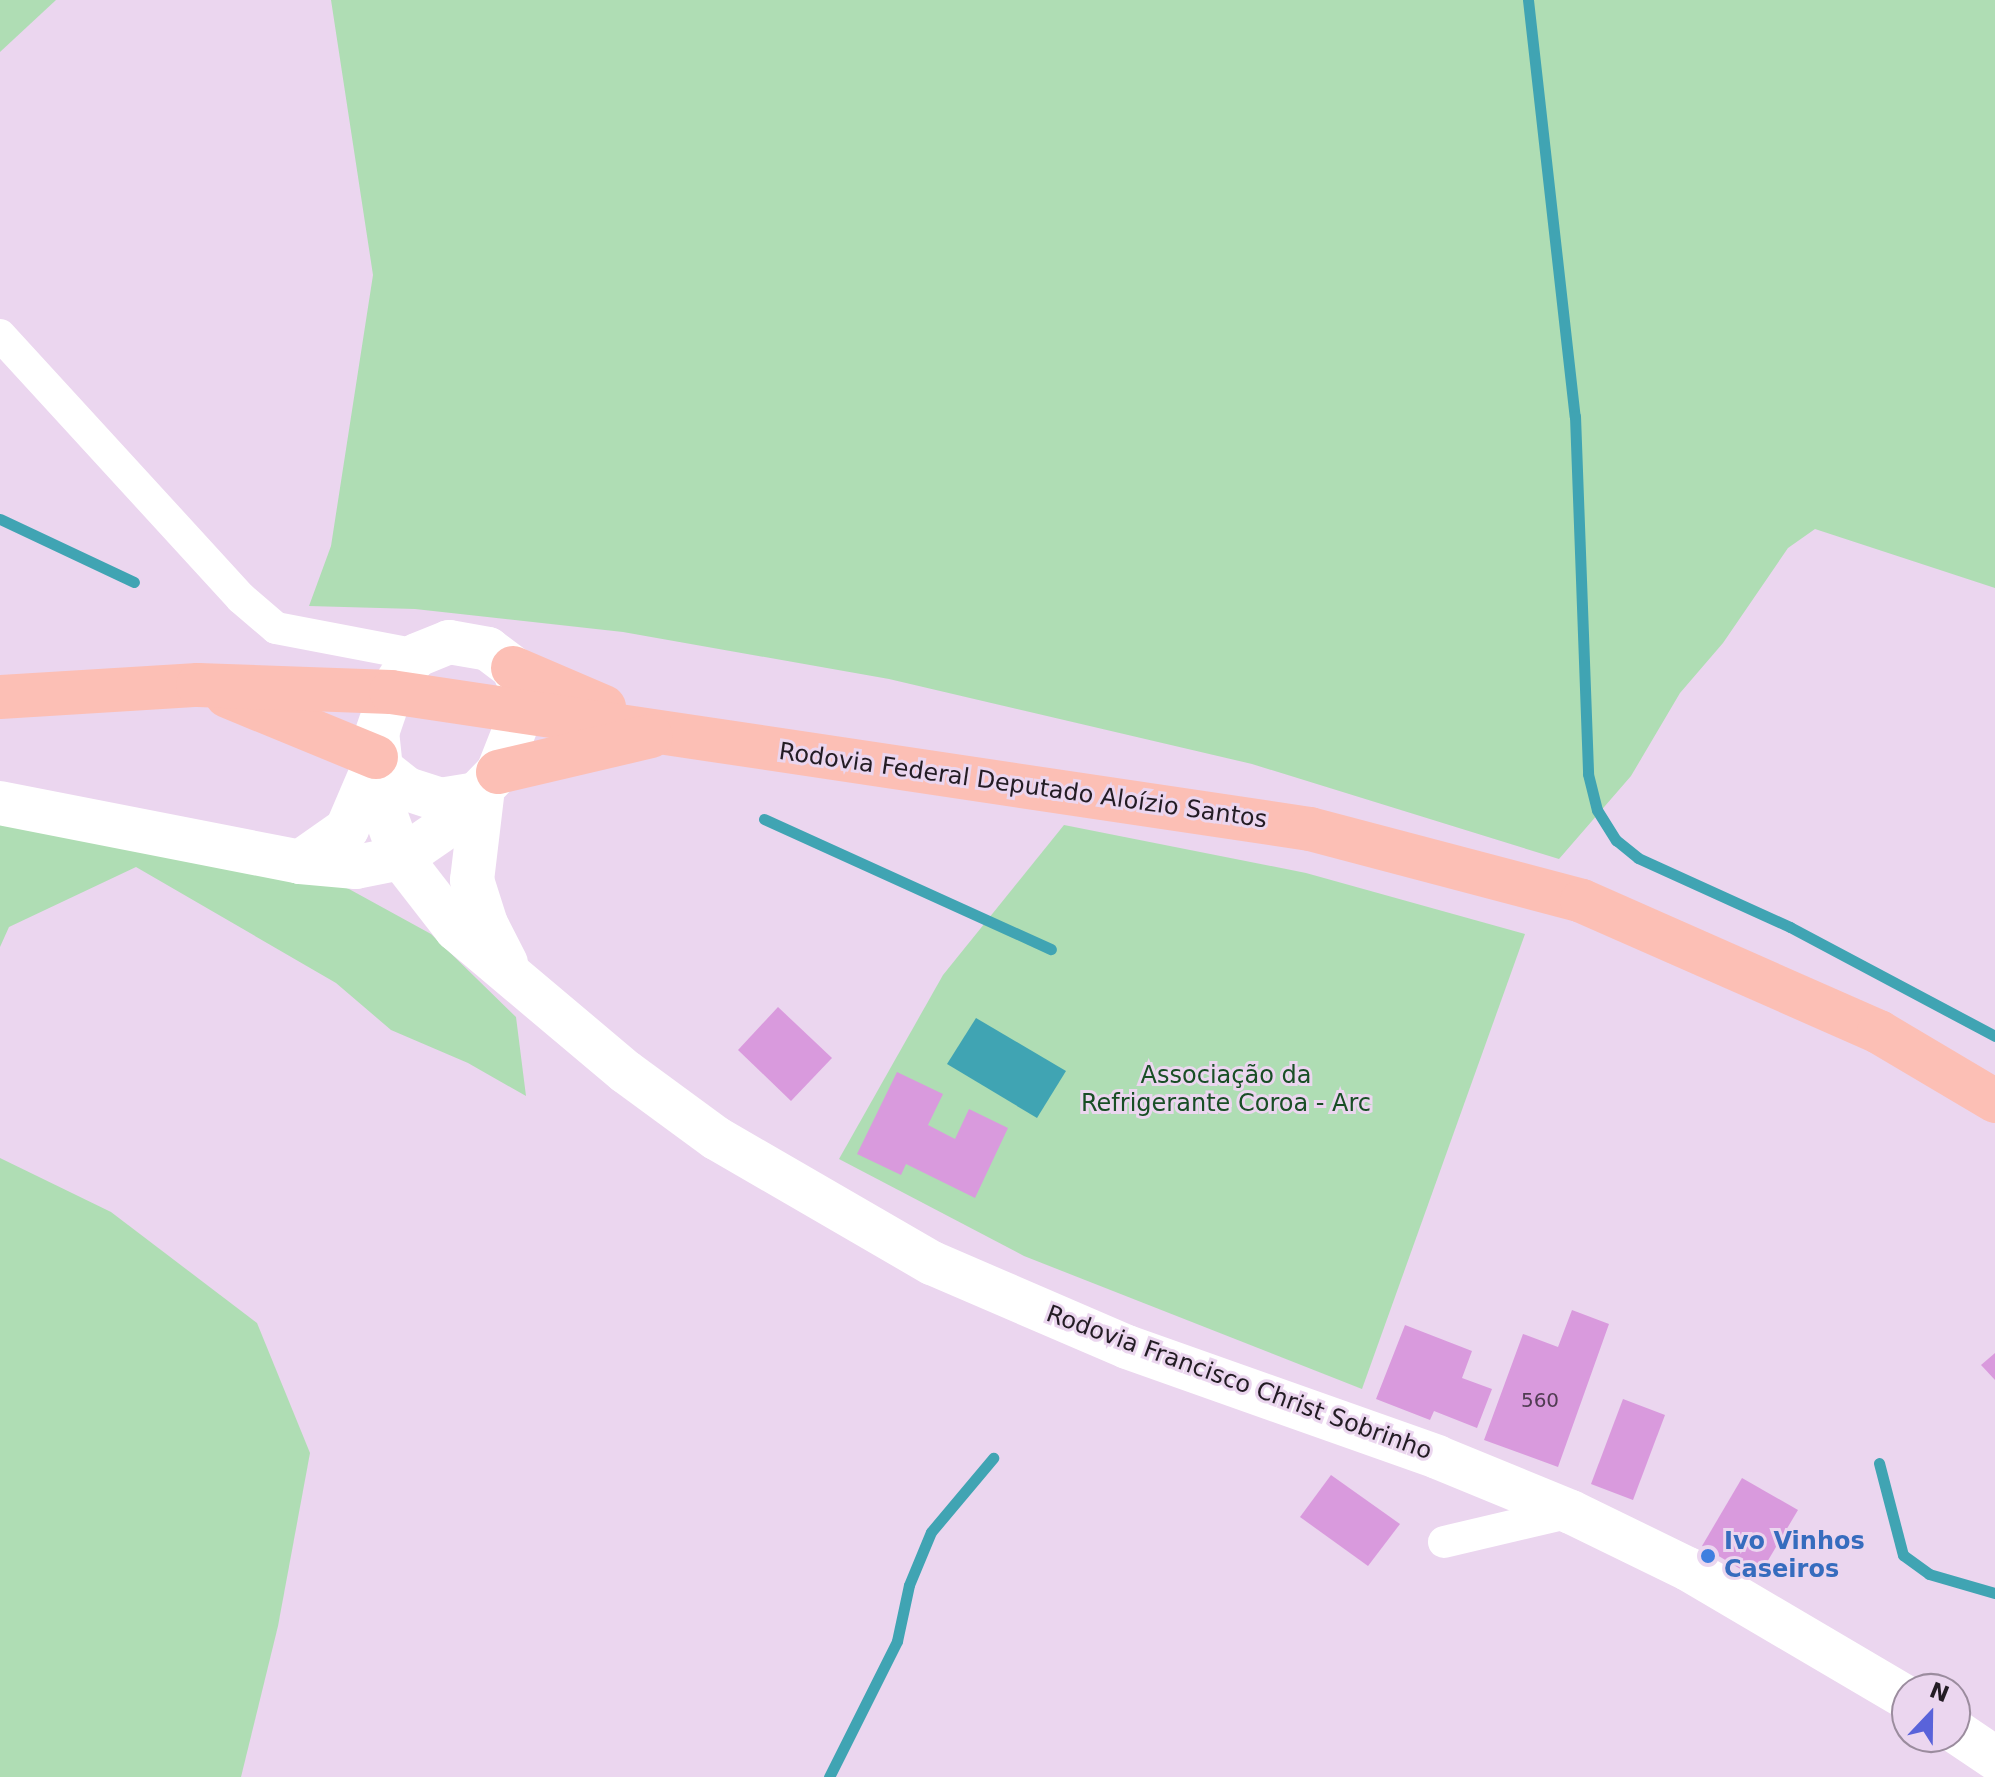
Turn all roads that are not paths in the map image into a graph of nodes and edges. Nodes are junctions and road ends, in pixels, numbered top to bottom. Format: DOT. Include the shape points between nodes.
graph roads {
  1 [pos="0,335"];
  2 [pos="513,668"];
  3 [pos="405,671"];
  4 [pos="198,685"];
  5 [pos="0,697"];
  6 [pos="522,711"];
  7 [pos="656,731"];
  8 [pos="378,762"];
  9 [pos="486,785"];
  10 [pos="0,803"];
  11 [pos="401,858"];
  12 [pos="300,862"];
  13 [pos="515,979"];
  14 [pos="1995,1101"];
  15 [pos="1571,1512"];
  16 [pos="1444,1542"];
  17 [pos="1891,1689"];
  18 [pos="1971,1742"];
  19 [pos="1995,1758"];
  1 -- 3 [label="street" via="241,598 276,628"];
  2 -- 3 [label="street" via="488,649 449,642"];
  2 -- 6 [label="street" via="522,688"];
  2 -- 7 [label="highway"];
  3 -- 4 [label="highway, Rodovia Federal Deputado Aloízio Santos"];
  3 -- 6 [label="highway, Rodovia Federal Deputado Aloízio Santos"];
  3 -- 8 [label="street" via="380,716"];
  4 -- 5 [label="highway, Rodovia Federal Deputado Aloízio Santos"];
  4 -- 8 [label="highway"];
  6 -- 7 [label="highway, Rodovia Federal Deputado Aloízio Santos"];
  6 -- 9 [label="street"];
  7 -- 9 [label="highway"];
  7 -- 14 [label="highway, Rodovia Federal Deputado Aloízio Santos" via="1310,829 1582,901 1879,1032"];
  8 -- 9 [label="street" via="407,789 441,800"];
  8 -- 11 [label="street, Rodovia Francisco Christ Sobrinho" via="385,813"];
  8 -- 12 [label="street" via="347,829"];
  9 -- 11 [label="street" via="449,825"];
  9 -- 13 [label="street, Rodovia Francisco Christ Sobrinho" via="472,880 486,924"];
  10 -- 12 [label="street"];
  11 -- 12 [label="street" via="356,867"];
  11 -- 13 [label="street, Rodovia Francisco Christ Sobrinho" via="456,929"];
  13 -- 15 [label="street, Rodovia Francisco Christ Sobrinho" via="716,1138 932,1263 1127,1347 1437,1457"];
  15 -- 16 [label="street"];
  15 -- 17 [label="street, Rodovia Francisco Christ Sobrinho" via="1688,1569"];
  18 -- 19 [label="street"];
}
